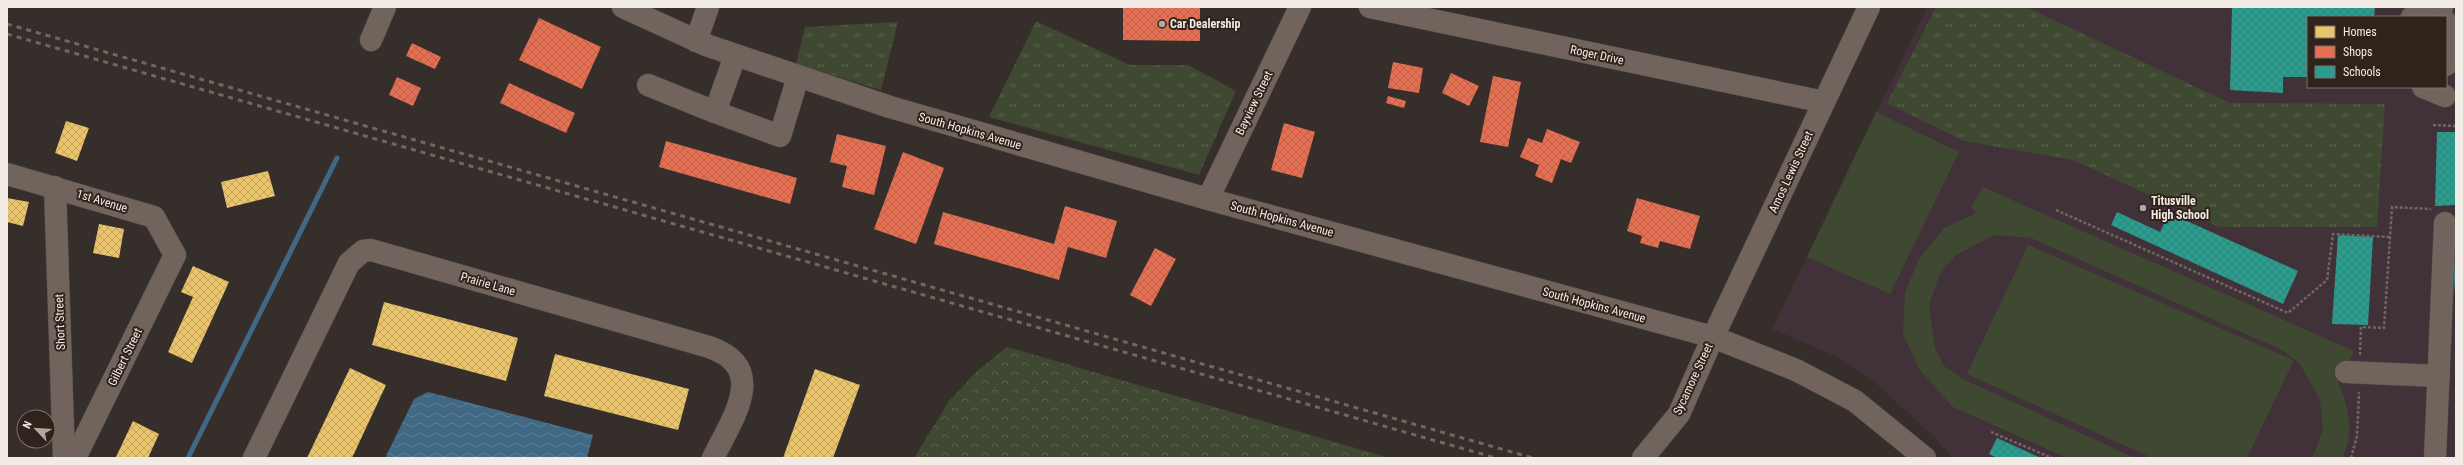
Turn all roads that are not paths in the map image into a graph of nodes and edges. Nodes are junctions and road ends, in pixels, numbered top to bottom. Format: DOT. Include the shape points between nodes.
graph roads {
  1 [pos="385,7"];
  2 [pos="708,7"];
  3 [pos="1300,7"];
  4 [pos="1370,7"];
  5 [pos="1869,7"];
  6 [pos="632,9"];
  7 [pos="2417,16"];
  8 [pos="2435,16"];
  9 [pos="2447,24"];
  10 [pos="371,40"];
  11 [pos="696,41"];
  12 [pos="735,56"];
  13 [pos="2447,64"];
  14 [pos="798,77"];
  15 [pos="648,85"];
  16 [pos="2425,88"];
  17 [pos="2445,96"];
  18 [pos="1824,102"];
  19 [pos="715,112"];
  20 [pos="7,174"];
  21 [pos="55,187"];
  22 [pos="1208,199"];
  23 [pos="2438,216"];
  24 [pos="175,255"];
  25 [pos="1712,337"];
  26 [pos="2346,372"];
  27 [pos="2439,376"];
  28 [pos="64,458"];
  29 [pos="75,458"];
  30 [pos="254,458"];
  31 [pos="713,458"];
  32 [pos="1643,458"];
  33 [pos="1925,458"];
  34 [pos="2435,458"];
  1 -- 10 [label="street"];
  2 -- 11 [label="street"];
  3 -- 22 [label="street, Bayview Street"];
  4 -- 18 [label="street, Roger Drive"];
  5 -- 18 [label="street, Amos Lewis Street"];
  6 -- 11 [label="street, South Hopkins Avenue"];
  7 -- 8 [label="street"];
  9 -- 13 [label="street" via="2453,33 2455,47"];
  11 -- 12 [label="street, South Hopkins Avenue"];
  12 -- 14 [label="street, South Hopkins Avenue"];
  12 -- 19 [label="street"];
  14 -- 19 [label="street" via="780,136"];
  14 -- 22 [label="street, South Hopkins Avenue" via="965,130"];
  15 -- 19 [label="street"];
  16 -- 17 [label="street"];
  18 -- 25 [label="street, Amos Lewis Street"];
  20 -- 21 [label="street, 1st Avenue"];
  21 -- 24 [label="street, 1st Avenue" via="154,217"];
  21 -- 28 [label="street, Short Street"];
  22 -- 25 [label="street, South Hopkins Avenue"];
  23 -- 27 [label="street"];
  24 -- 29 [label="street, Gilbert Street"];
  25 -- 32 [label="street, Sycamore Street" via="1678,414"];
  25 -- 33 [label="street, South Hopkins Avenue" via="1796,370 1855,401"];
  26 -- 27 [label="street"];
  27 -- 34 [label="street"];
  30 -- 31 [label="street, Prairie Lane" via="349,263 363,251 371,250 727,354 738,368 743,380 743,392"];
}
